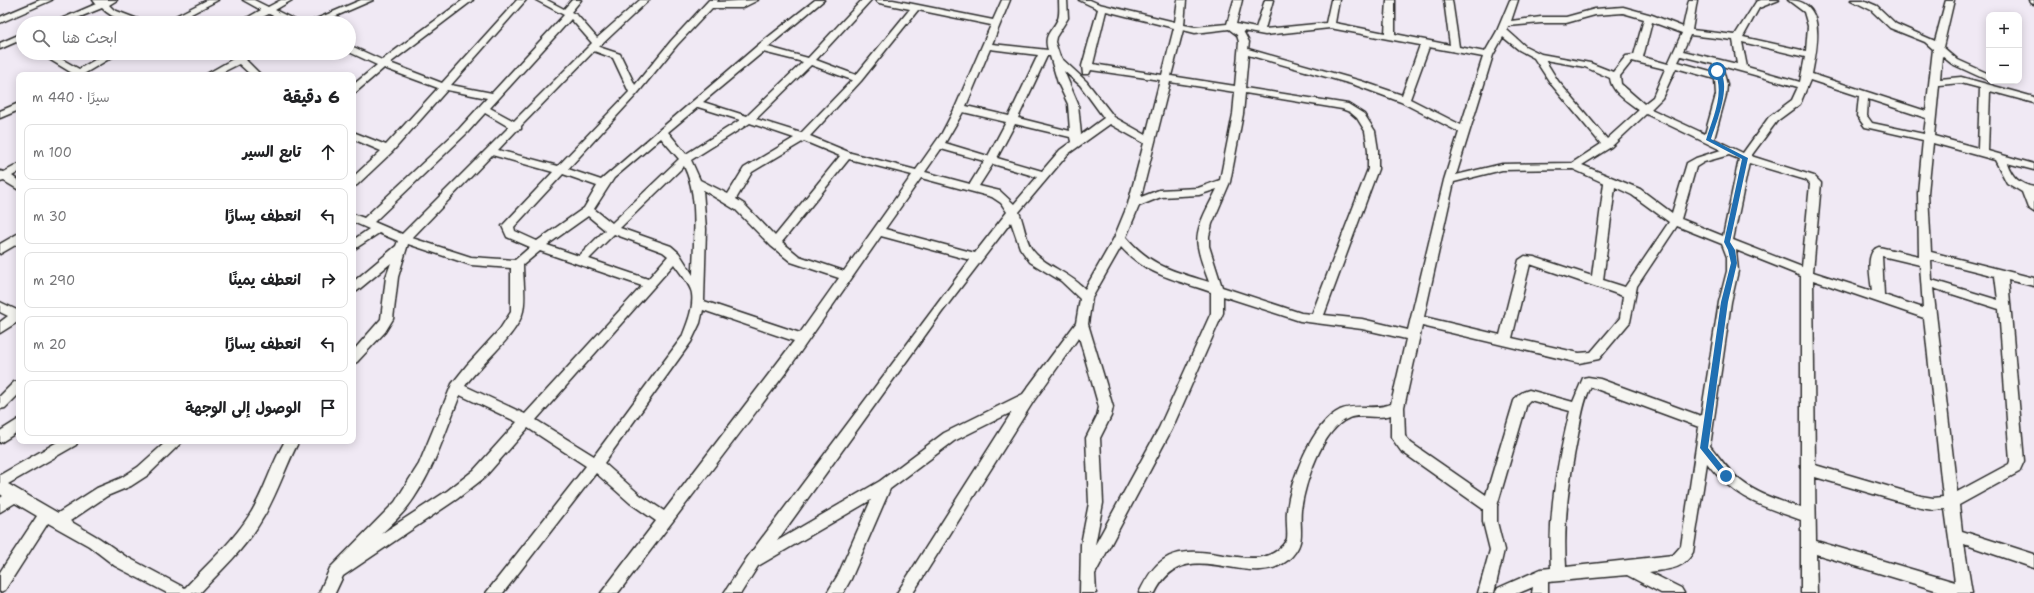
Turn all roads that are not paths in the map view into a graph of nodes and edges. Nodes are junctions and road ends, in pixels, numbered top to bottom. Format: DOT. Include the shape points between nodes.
graph roads {
  1 [pos="48,0"];
  2 [pos="113,0"];
  3 [pos="214,0"];
  4 [pos="247,0"];
  5 [pos="288,0"];
  6 [pos="368,0"];
  7 [pos="469,0"];
  8 [pos="522,0"];
  9 [pos="540,0"];
  10 [pos="577,0"];
  11 [pos="645,0"];
  12 [pos="754,0"];
  13 [pos="820,0"];
  14 [pos="867,0"];
  15 [pos="879,0"];
  16 [pos="1006,0"];
  17 [pos="1063,0"];
  18 [pos="1083,0"];
  19 [pos="1182,0"];
  20 [pos="1238,0"];
  21 [pos="1269,0"];
  22 [pos="1335,0"];
  23 [pos="1391,0"];
  24 [pos="1448,0"];
  25 [pos="1514,0"];
  26 [pos="1621,0"];
  27 [pos="1693,0"];
  28 [pos="1775,0"];
  29 [pos="1792,0"];
  30 [pos="1855,0"];
  31 [pos="1950,0"];
  32 [pos="100,2"];
  33 [pos="711,2"];
  34 [pos="1103,7"];
  35 [pos="915,8"];
  36 [pos="270,9"];
  37 [pos="1607,10"];
  38 [pos="568,13"];
  39 [pos="71,16"];
  40 [pos="123,16"];
  41 [pos="182,16"];
  42 [pos="256,16"];
  43 [pos="283,16"];
  44 [pos="329,16"];
  45 [pos="1649,17"];
  46 [pos="0,20"];
  47 [pos="996,23"];
  48 [pos="1330,25"];
  49 [pos="1179,26"];
  50 [pos="1231,26"];
  51 [pos="1504,28"];
  52 [pos="1260,31"];
  53 [pos="1687,32"];
  54 [pos="1390,37"];
  55 [pos="1737,38"];
  56 [pos="16,41"];
  57 [pos="1425,44"];
  58 [pos="0,46"];
  59 [pos="595,46"];
  60 [pos="987,46"];
  61 [pos="1938,47"];
  62 [pos="760,48"];
  63 [pos="1455,49"];
  64 [pos="356,51"];
  65 [pos="1245,51"];
  66 [pos="1678,53"];
  67 [pos="1050,55"];
  68 [pos="1488,55"];
  69 [pos="1810,55"];
  70 [pos="1538,56"];
  71 [pos="1638,58"];
  72 [pos="55,60"];
  73 [pos="102,60"];
  74 [pos="238,60"];
  75 [pos="241,60"];
  76 [pos="810,61"];
  77 [pos="1718,62"];
  78 [pos="383,64"];
  79 [pos="1087,66"];
  80 [pos="1672,66"];
  81 [pos="1743,69"];
  82 [pos="75,72"];
  83 [pos="81,72"];
  84 [pos="216,72"];
  85 [pos="253,72"];
  86 [pos="1615,76"];
  87 [pos="1720,77"];
  88 [pos="858,79"];
  89 [pos="1166,79"];
  90 [pos="1805,81"];
  91 [pos="1986,81"];
  92 [pos="1934,82"];
  93 [pos="1986,82"];
  94 [pos="1083,83"];
  95 [pos="1987,84"];
  96 [pos="1992,84"];
  97 [pos="2003,84"];
  98 [pos="356,87"];
  99 [pos="444,87"];
  100 [pos="1241,89"];
  101 [pos="634,92"];
  102 [pos="1864,94"];
  103 [pos="495,97"];
  104 [pos="2034,97"];
  105 [pos="1405,100"];
  106 [pos="2034,100"];
  107 [pos="696,103"];
  108 [pos="16,107"];
  109 [pos="960,108"];
  110 [pos="484,109"];
  111 [pos="1644,109"];
  112 [pos="0,115"];
  113 [pos="1931,116"];
  114 [pos="750,119"];
  115 [pos="1110,119"];
  116 [pos="1014,120"];
  117 [pos="517,127"];
  118 [pos="1464,131"];
  119 [pos="662,132"];
  120 [pos="802,137"];
  121 [pos="356,138"];
  122 [pos="1928,138"];
  123 [pos="1075,139"];
  124 [pos="1708,140"];
  125 [pos="1151,142"];
  126 [pos="939,145"];
  127 [pos="1607,145"];
  128 [pos="388,150"];
  129 [pos="1730,151"];
  130 [pos="492,152"];
  131 [pos="1983,153"];
  132 [pos="847,155"];
  133 [pos="1745,158"];
  134 [pos="2000,158"];
  135 [pos="685,160"];
  136 [pos="991,160"];
  137 [pos="1574,166"];
  138 [pos="2034,167"];
  139 [pos="16,168"];
  140 [pos="560,170"];
  141 [pos="917,174"];
  142 [pos="1043,175"];
  143 [pos="1,176"];
  144 [pos="356,180"];
  145 [pos="1449,180"];
  146 [pos="1610,181"];
  147 [pos="695,182"];
  148 [pos="1225,182"];
  149 [pos="16,184"];
  150 [pos="603,184"];
  151 [pos="974,187"];
  152 [pos="2030,190"];
  153 [pos="730,200"];
  154 [pos="1134,204"];
  155 [pos="2034,208"];
  156 [pos="588,210"];
  157 [pos="1014,211"];
  158 [pos="356,219"];
  159 [pos="1675,221"];
  160 [pos="366,223"];
  161 [pos="378,228"];
  162 [pos="613,230"];
  163 [pos="878,231"];
  164 [pos="1120,238"];
  165 [pos="16,240"];
  166 [pos="1727,242"];
  167 [pos="403,243"];
  168 [pos="775,243"];
  169 [pos="356,244"];
  170 [pos="538,246"];
  171 [pos="0,250"];
  172 [pos="675,256"];
  173 [pos="979,258"];
  174 [pos="1926,258"];
  175 [pos="581,260"];
  176 [pos="517,264"];
  177 [pos="1807,274"];
  178 [pos="2001,274"];
  179 [pos="846,276"];
  180 [pos="1597,282"];
  181 [pos="1926,282"];
  182 [pos="2034,282"];
  183 [pos="650,284"];
  184 [pos="356,285"];
  185 [pos="1217,289"];
  186 [pos="1628,293"];
  187 [pos="698,297"];
  188 [pos="1086,298"];
  189 [pos="1878,299"];
  190 [pos="0,306"];
  191 [pos="2005,306"];
  192 [pos="16,314"];
  193 [pos="1930,314"];
  194 [pos="16,318"];
  195 [pos="1316,319"];
  196 [pos="1417,320"];
  197 [pos="1082,324"];
  198 [pos="0,328"];
  199 [pos="1413,336"];
  200 [pos="802,339"];
  201 [pos="1505,341"];
  202 [pos="356,356"];
  203 [pos="457,388"];
  204 [pos="16,389"];
  205 [pos="1028,398"];
  206 [pos="0,404"];
  207 [pos="1397,407"];
  208 [pos="1577,408"];
  209 [pos="527,421"];
  210 [pos="1707,424"];
  211 [pos="16,426"];
  212 [pos="0,438"];
  213 [pos="66,444"];
  214 [pos="173,444"];
  215 [pos="290,444"];
  216 [pos="1704,448"];
  217 [pos="595,464"];
  218 [pos="1809,469"];
  219 [pos="0,482"];
  220 [pos="885,485"];
  221 [pos="0,487"];
  222 [pos="15,495"];
  223 [pos="1951,502"];
  224 [pos="0,506"];
  225 [pos="1490,506"];
  226 [pos="1809,517"];
  227 [pos="52,518"];
  228 [pos="665,520"];
  229 [pos="1956,535"];
  230 [pos="1809,545"];
  231 [pos="2034,561"];
  232 [pos="752,563"];
  233 [pos="1628,568"];
  234 [pos="336,573"];
  235 [pos="1088,573"];
  236 [pos="1559,574"];
  237 [pos="1541,576"];
  238 [pos="0,585"];
  239 [pos="174,592"];
  240 [pos="1087,592"];
  241 [pos="1673,592"];
  242 [pos="1964,592"];
  243 [pos="190,593"];
  244 [pos="327,593"];
  245 [pos="494,593"];
  246 [pos="609,593"];
  247 [pos="732,593"];
  248 [pos="835,593"];
  249 [pos="905,593"];
  250 [pos="1147,593"];
  251 [pos="1486,593"];
  252 [pos="1503,593"];
  253 [pos="1540,593"];
  254 [pos="1809,593"];
  1 -- 46 [label="street"];
  2 -- 32 [label="street"];
  3 -- 41 [label="street"];
  4 -- 36 [label="street"];
  5 -- 36 [label="street"];
  6 -- 44 [label="street"];
  7 -- 78 [label="street"];
  8 -- 99 [label="street"];
  9 -- 38 [label="street"];
  10 -- 38 [label="street"];
  11 -- 59 [label="street"];
  12 -- 33 [label="street" via="742,5"];
  13 -- 62 [label="street"];
  14 -- 76 [label="street"];
  15 -- 35 [label="street"];
  16 -- 47 [label="street"];
  17 -- 67 [label="street" via="1063,18 1051,37"];
  18 -- 34 [label="street"];
  19 -- 49 [label="street"];
  20 -- 50 [label="street"];
  21 -- 52 [label="street"];
  22 -- 48 [label="street"];
  23 -- 54 [label="street"];
  24 -- 63 [label="street"];
  25 -- 51 [label="street"];
  26 -- 37 [label="street"];
  27 -- 53 [label="street"];
  28 -- 55 [label="street" via="1754,7 1749,21"];
  29 -- 69 [label="street" via="1810,14 1813,26"];
  30 -- 61 [label="street" via="1874,8 1893,26 1928,40"];
  31 -- 61 [label="street"];
  32 -- 39 [label="street"];
  32 -- 40 [label="street" via="111,12"];
  33 -- 101 [label="street"];
  34 -- 49 [label="street"];
  34 -- 79 [label="street"];
  35 -- 47 [label="street"];
  35 -- 88 [label="street"];
  36 -- 42 [label="street"];
  36 -- 43 [label="street"];
  37 -- 45 [label="street" via="1623,10"];
  37 -- 51 [label="street" via="1566,20 1541,20"];
  38 -- 59 [label="street" via="580,22"];
  38 -- 103 [label="street"];
  45 -- 53 [label="street"];
  45 -- 71 [label="street"];
  47 -- 60 [label="street"];
  48 -- 52 [label="street"];
  48 -- 54 [label="street"];
  49 -- 50 [label="street" via="1195,30"];
  49 -- 89 [label="street"];
  50 -- 52 [label="street"];
  50 -- 65 [label="street" via="1241,34"];
  51 -- 68 [label="street"];
  51 -- 70 [label="street" via="1522,48"];
  53 -- 55 [label="street"];
  53 -- 66 [label="street"];
  54 -- 57 [label="street"];
  55 -- 69 [label="street"];
  55 -- 81 [label="street"];
  56 -- 58 [label="street"];
  57 -- 63 [label="street"];
  57 -- 105 [label="street"];
  59 -- 101 [label="street" via="617,56"];
  59 -- 117 [label="street"];
  60 -- 67 [label="street"];
  60 -- 109 [label="street"];
  61 -- 91 [label="street" via="1955,62"];
  61 -- 92 [label="street"];
  62 -- 76 [label="street"];
  62 -- 107 [label="street"];
  63 -- 68 [label="street"];
  64 -- 78 [label="street"];
  65 -- 100 [label="street"];
  65 -- 105 [label="street" via="1358,83"];
  66 -- 77 [label="street"];
  66 -- 80 [label="street"];
  67 -- 94 [label="street"];
  67 -- 116 [label="street"];
  67 -- 123 [label="street" via="1073,104"];
  68 -- 118 [label="street"];
  69 -- 90 [label="street"];
  70 -- 86 [label="street" via="1587,65"];
  70 -- 127 [label="street" via="1554,82"];
  71 -- 80 [label="street"];
  71 -- 86 [label="street" via="1629,58"];
  72 -- 82 [label="street"];
  73 -- 83 [label="street"];
  74 -- 84 [label="street"];
  75 -- 85 [label="street"];
  76 -- 88 [label="street"];
  76 -- 114 [label="street"];
  77 -- 81 [label="street"];
  77 -- 87 [label="street" via="1716,68"];
  78 -- 98 [label="street"];
  78 -- 99 [label="street"];
  79 -- 89 [label="street"];
  79 -- 94 [label="street"];
  80 -- 87 [label="street"];
  80 -- 111 [label="street" via="1657,98"];
  81 -- 90 [label="street"];
  86 -- 111 [label="street" via="1616,84 1621,91"];
  87 -- 124 [label="street" via="1721,97"];
  88 -- 120 [label="street"];
  89 -- 100 [label="street"];
  89 -- 125 [label="street"];
  90 -- 102 [label="street"];
  90 -- 133 [label="street" via="1796,102 1773,119"];
  92 -- 93 [label="street"];
  92 -- 113 [label="street"];
  94 -- 115 [label="street"];
  95 -- 131 [label="street"];
  96 -- 106 [label="street"];
  97 -- 104 [label="street"];
  99 -- 103 [label="street"];
  99 -- 128 [label="street"];
  100 -- 148 [label="street"];
  100 -- 195 [label="street" via="1344,106 1359,113 1367,122 1374,155 1373,169"];
  101 -- 140 [label="street"];
  102 -- 113 [label="street"];
  102 -- 122 [label="street" via="1864,123"];
  103 -- 110 [label="street"];
  105 -- 118 [label="street"];
  107 -- 114 [label="street"];
  107 -- 119 [label="street"];
  108 -- 112 [label="street"];
  109 -- 116 [label="street"];
  109 -- 126 [label="street"];
  110 -- 117 [label="street"];
  110 -- 160 [label="street"];
  111 -- 124 [label="street"];
  111 -- 127 [label="street"];
  113 -- 122 [label="street"];
  114 -- 120 [label="street"];
  114 -- 135 [label="street"];
  115 -- 123 [label="street"];
  115 -- 125 [label="street"];
  116 -- 123 [label="street"];
  116 -- 136 [label="street"];
  117 -- 130 [label="street"];
  118 -- 145 [label="street"];
  119 -- 135 [label="street"];
  119 -- 150 [label="street"];
  120 -- 132 [label="street"];
  120 -- 153 [label="street" via="748,170"];
  121 -- 128 [label="street"];
  122 -- 131 [label="street"];
  122 -- 174 [label="street" via="1923,193"];
  123 -- 142 [label="street"];
  124 -- 129 [label="street"];
  125 -- 154 [label="street"];
  126 -- 136 [label="street"];
  126 -- 141 [label="street"];
  127 -- 137 [label="street"];
  128 -- 144 [label="street"];
  129 -- 133 [label="street"];
  129 -- 159 [label="street" via="1691,165"];
  130 -- 140 [label="street"];
  130 -- 167 [label="street"];
  131 -- 134 [label="street"];
  132 -- 141 [label="street"];
  132 -- 168 [label="street"];
  133 -- 166 [label="street"];
  133 -- 177 [label="street" via="1810,178 1816,183"];
  134 -- 138 [label="street"];
  134 -- 152 [label="street" via="2006,177 2018,186"];
  135 -- 147 [label="street"];
  135 -- 162 [label="street"];
  136 -- 142 [label="street"];
  136 -- 151 [label="street"];
  137 -- 145 [label="street" via="1502,167"];
  137 -- 146 [label="street"];
  139 -- 143 [label="street"];
  140 -- 150 [label="street"];
  140 -- 170 [label="street" via="508,226 511,234"];
  141 -- 151 [label="street"];
  141 -- 163 [label="street"];
  142 -- 157 [label="street"];
  143 -- 149 [label="street"];
  145 -- 196 [label="street"];
  146 -- 159 [label="street" via="1636,192"];
  146 -- 180 [label="street"];
  147 -- 153 [label="street"];
  147 -- 187 [label="street" via="700,220"];
  148 -- 154 [label="street" via="1198,191 1159,194"];
  148 -- 185 [label="street" via="1203,236 1203,246"];
  150 -- 156 [label="street"];
  151 -- 157 [label="street" via="1005,198"];
  152 -- 155 [label="street"];
  153 -- 168 [label="street"];
  154 -- 164 [label="street"];
  156 -- 162 [label="street"];
  156 -- 170 [label="street"];
  157 -- 173 [label="street"];
  157 -- 188 [label="street" via="1030,256 1075,285"];
  158 -- 160 [label="street"];
  159 -- 166 [label="street"];
  159 -- 186 [label="street" via="1634,279"];
  160 -- 161 [label="street"];
  161 -- 167 [label="street"];
  161 -- 169 [label="street"];
  162 -- 172 [label="street" via="662,247"];
  162 -- 175 [label="street"];
  163 -- 173 [label="street"];
  163 -- 179 [label="street"];
  164 -- 185 [label="street" via="1145,265"];
  164 -- 188 [label="street"];
  165 -- 171 [label="street"];
  166 -- 177 [label="street"];
  166 -- 210 [label="street" via="1732,250 1734,263 1725,302"];
  167 -- 176 [label="street" via="471,261"];
  167 -- 184 [label="street"];
  167 -- 202 [label="street" via="389,287 386,319 381,329"];
  168 -- 179 [label="street" via="795,259"];
  170 -- 175 [label="street"];
  170 -- 176 [label="street"];
  172 -- 183 [label="street"];
  172 -- 187 [label="street"];
  173 -- 232 [label="street" via="934,315"];
  174 -- 178 [label="street"];
  174 -- 181 [label="street"];
  174 -- 189 [label="street" via="1879,251 1876,255"];
  175 -- 183 [label="street"];
  176 -- 203 [label="street" via="517,312 514,319 464,376"];
  177 -- 189 [label="street"];
  177 -- 218 [label="street"];
  178 -- 182 [label="street"];
  178 -- 191 [label="street"];
  179 -- 200 [label="street"];
  180 -- 186 [label="street"];
  180 -- 201 [label="street" via="1525,260"];
  181 -- 191 [label="street"];
  181 -- 193 [label="street"];
  183 -- 209 [label="street"];
  185 -- 195 [label="street" via="1284,312"];
  185 -- 235 [label="street" via="1217,313 1165,429"];
  186 -- 201 [label="street" via="1626,319 1595,356 1578,358"];
  187 -- 200 [label="street"];
  187 -- 217 [label="street" via="687,339"];
  188 -- 197 [label="street"];
  189 -- 193 [label="street"];
  190 -- 192 [label="street"];
  191 -- 223 [label="street" via="2017,461 2014,468"];
  193 -- 223 [label="street"];
  194 -- 198 [label="street"];
  195 -- 199 [label="street" via="1362,324"];
  196 -- 199 [label="street"];
  196 -- 201 [label="street"];
  197 -- 205 [label="street"];
  197 -- 235 [label="street" via="1106,407 1093,438 1096,503 1088,544"];
  199 -- 207 [label="street"];
  200 -- 228 [label="street"];
  203 -- 209 [label="street"];
  203 -- 234 [label="street" via="418,480 401,504"];
  204 -- 206 [label="street"];
  205 -- 220 [label="street" via="949,436"];
  205 -- 249 [label="street"];
  207 -- 225 [label="street" via="1398,437 1406,447"];
  207 -- 250 [label="street" via="1380,413 1346,413 1339,416 1320,438 1306,466 1298,492 1294,511 1294,539 1288,550 1274,561 1253,566 1202,558 1179,558 1164,566 1152,580"];
  208 -- 210 [label="street" via="1584,385 1588,382"];
  208 -- 225 [label="street" via="1529,395 1524,397"];
  208 -- 236 [label="street" via="1559,513"];
  209 -- 217 [label="street"];
  209 -- 234 [label="street" via="478,474 452,495"];
  210 -- 216 [label="street"];
  211 -- 212 [label="street"];
  213 -- 219 [label="street"];
  214 -- 227 [label="street" via="143,471 126,482"];
  215 -- 243 [label="street" via="256,518"];
  216 -- 226 [label="street" via="1737,486 1748,493"];
  216 -- 233 [label="street" via="1688,547 1683,556 1676,561"];
  217 -- 228 [label="street" via="635,500"];
  217 -- 245 [label="street"];
  218 -- 223 [label="street" via="1921,502"];
  218 -- 226 [label="street"];
  220 -- 232 [label="street"];
  220 -- 248 [label="street" via="844,579"];
  221 -- 222 [label="street"];
  222 -- 224 [label="street"];
  222 -- 227 [label="street"];
  223 -- 229 [label="street"];
  225 -- 251 [label="street" via="1490,522 1497,550"];
  226 -- 230 [label="street"];
  227 -- 238 [label="street"];
  227 -- 239 [label="street"];
  228 -- 246 [label="street"];
  229 -- 231 [label="street"];
  229 -- 242 [label="street"];
  230 -- 242 [label="street"];
  230 -- 254 [label="street"];
  232 -- 247 [label="street"];
  233 -- 236 [label="street"];
  233 -- 241 [label="street"];
  234 -- 244 [label="street"];
  235 -- 240 [label="street"];
  236 -- 237 [label="street"];
  237 -- 252 [label="street"];
  237 -- 253 [label="street"];
}
